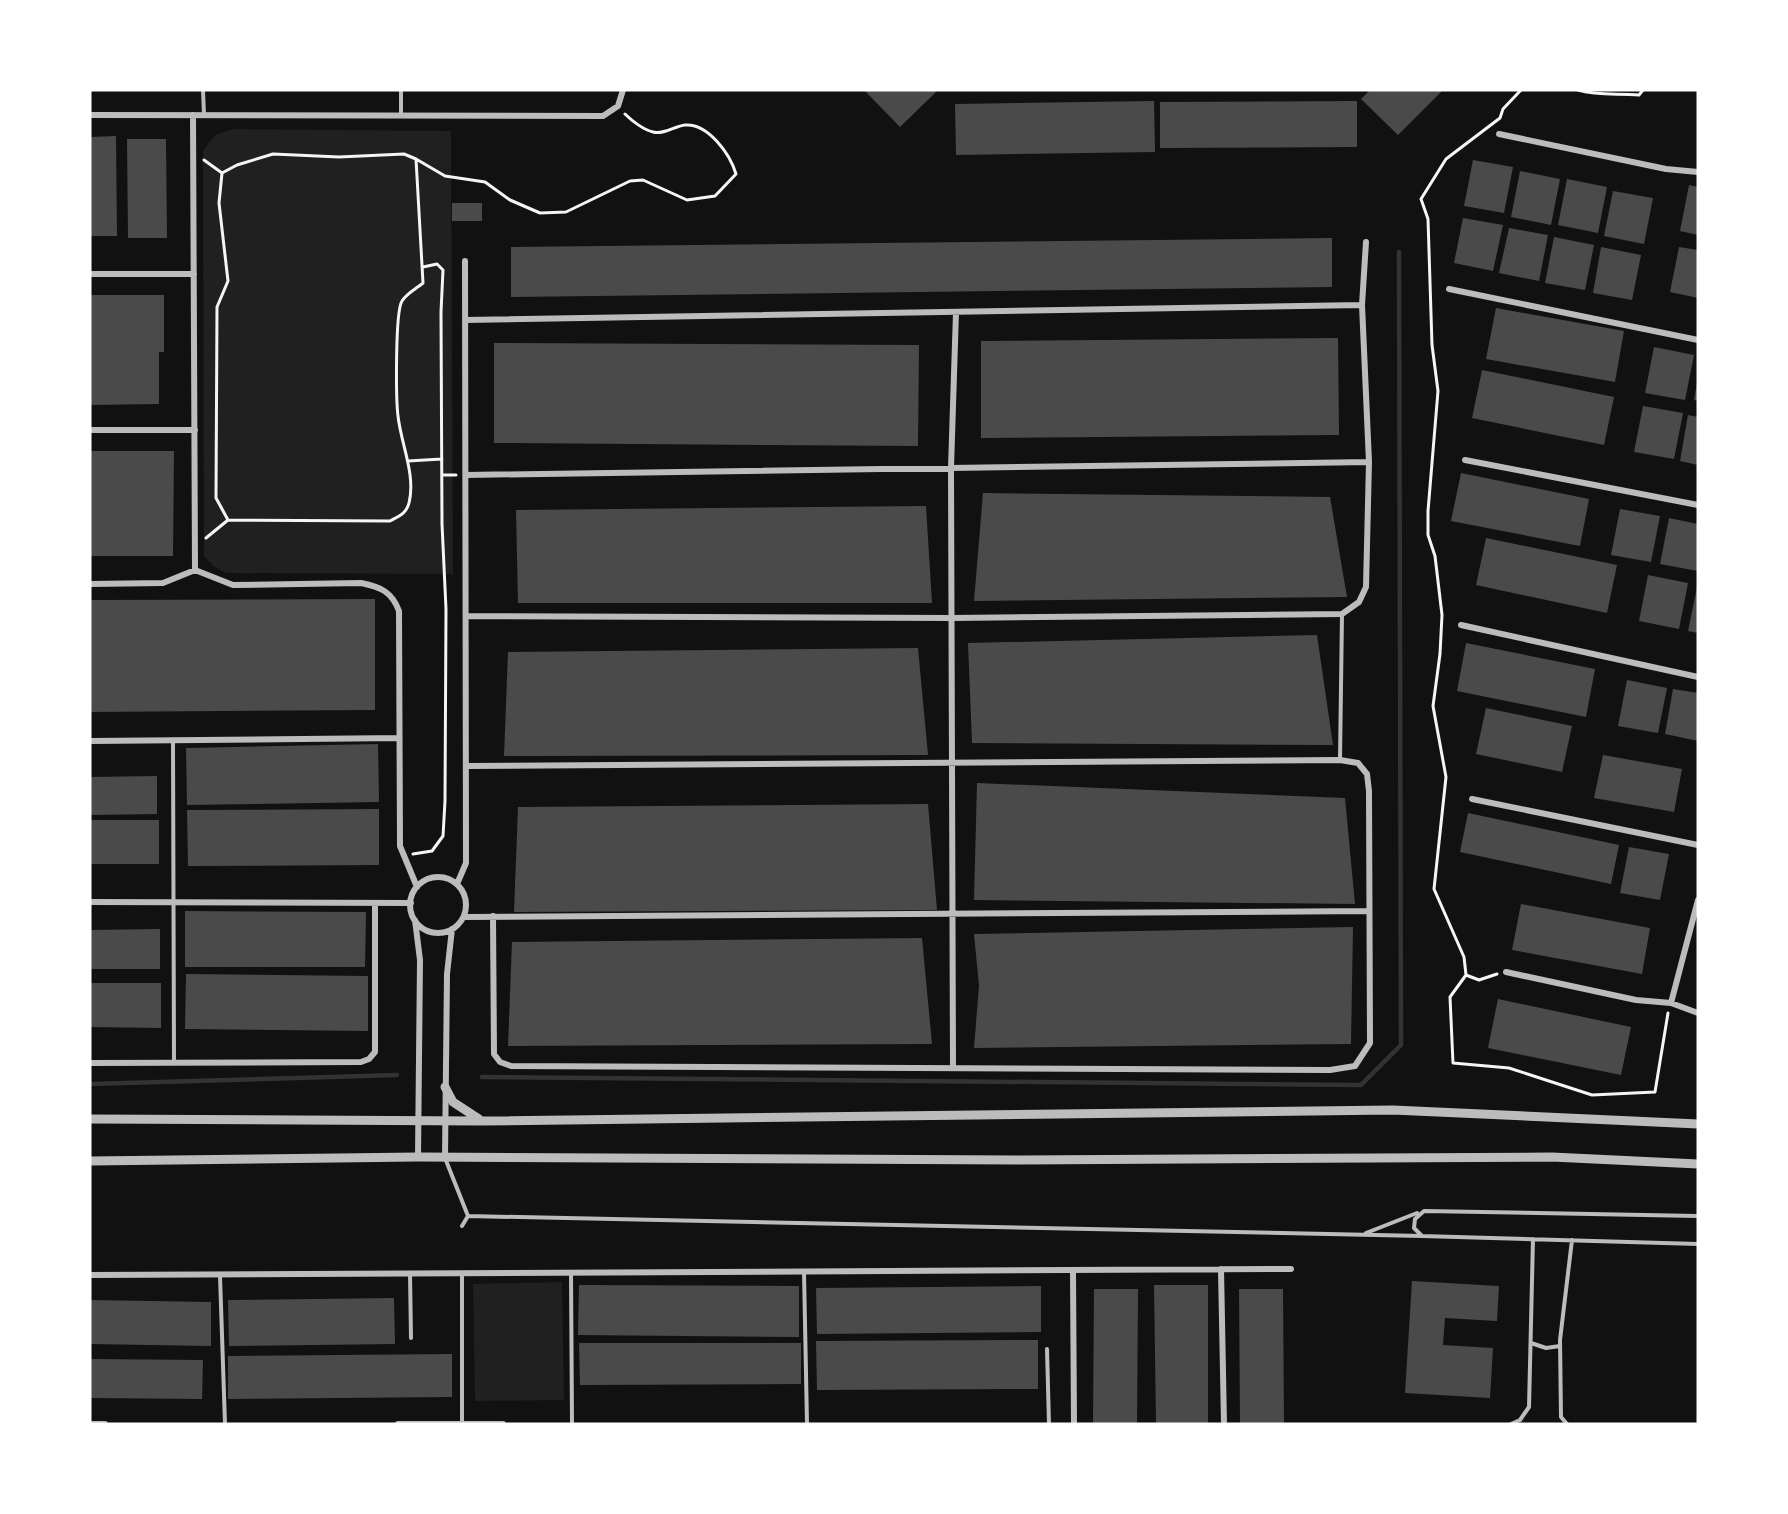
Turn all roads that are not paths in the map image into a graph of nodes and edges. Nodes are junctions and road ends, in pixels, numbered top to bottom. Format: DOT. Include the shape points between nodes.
graph roads {
  1 [pos="204,90"];
  2 [pos="401,90"];
  3 [pos="623,90"];
  4 [pos="90,115"];
  5 [pos="193,115"];
  6 [pos="204,115"];
  7 [pos="401,116"];
  8 [pos="1499,134"];
  9 [pos="1698,172"];
  10 [pos="1366,242"];
  11 [pos="465,261"];
  12 [pos="90,274"];
  13 [pos="194,274"];
  14 [pos="1449,289"];
  15 [pos="1362,305"];
  16 [pos="956,312"];
  17 [pos="465,320"];
  18 [pos="1698,339"];
  19 [pos="90,430"];
  20 [pos="195,430"];
  21 [pos="1466,460"];
  22 [pos="1369,462"];
  23 [pos="951,468"];
  24 [pos="466,475"];
  25 [pos="1698,505"];
  26 [pos="195,570"];
  27 [pos="90,584"];
  28 [pos="1342,614"];
  29 [pos="466,616"];
  30 [pos="952,618"];
  31 [pos="1461,625"];
  32 [pos="1698,677"];
  33 [pos="399,738"];
  34 [pos="90,741"];
  35 [pos="173,741"];
  36 [pos="1340,760"];
  37 [pos="953,762"];
  38 [pos="466,766"];
  39 [pos="1472,799"];
  40 [pos="1698,845"];
  41 [pos="457,884"];
  42 [pos="417,887"];
  43 [pos="1698,900"];
  44 [pos="90,902"];
  45 [pos="174,902"];
  46 [pos="411,903"];
  47 [pos="375,905"];
  48 [pos="1369,911"];
  49 [pos="493,916"];
  50 [pos="952,916"];
  51 [pos="464,917"];
  52 [pos="415,920"];
  53 [pos="452,929"];
  54 [pos="1506,972"];
  55 [pos="1671,1003"];
  56 [pos="1698,1013"];
  57 [pos="90,1063"];
  58 [pos="174,1064"];
  59 [pos="953,1067"];
  60 [pos="445,1087"];
  61 [pos="90,1119"];
  62 [pos="417,1120"];
  63 [pos="444,1120"];
  64 [pos="481,1120"];
  65 [pos="1698,1124"];
  66 [pos="418,1157"];
  67 [pos="445,1157"];
  68 [pos="90,1161"];
  69 [pos="1698,1164"];
  70 [pos="1424,1211"];
  71 [pos="468,1216"];
  72 [pos="1698,1216"];
  73 [pos="462,1226"];
  74 [pos="1362,1234"];
  75 [pos="1422,1236"];
  76 [pos="1533,1239"];
  77 [pos="1572,1240"];
  78 [pos="1698,1244"];
  79 [pos="1221,1269"];
  80 [pos="1292,1269"];
  81 [pos="804,1272"];
  82 [pos="1073,1272"];
  83 [pos="410,1273"];
  84 [pos="571,1273"];
  85 [pos="462,1274"];
  86 [pos="90,1275"];
  87 [pos="220,1276"];
  88 [pos="411,1338"];
  89 [pos="1531,1343"];
  90 [pos="1560,1346"];
  91 [pos="1047,1349"];
  92 [pos="90,1424"];
  93 [pos="105,1424"];
  94 [pos="225,1424"];
  95 [pos="398,1424"];
  96 [pos="462,1424"];
  97 [pos="503,1424"];
  98 [pos="572,1424"];
  99 [pos="807,1424"];
  100 [pos="1049,1424"];
  101 [pos="1074,1424"];
  102 [pos="1224,1424"];
  103 [pos="1511,1424"];
  104 [pos="1567,1424"];
  1 -- 6 [label="lane"];
  2 -- 7 [label="lane"];
  3 -- 7 [label="street" via="618,106 603,116"];
  4 -- 5 [label="street"];
  5 -- 6 [label="street"];
  5 -- 13 [label="street"];
  6 -- 7 [label="street"];
  8 -- 9 [label="street" via="1666,169"];
  10 -- 15 [label="street"];
  11 -- 17 [label="street"];
  12 -- 13 [label="street"];
  13 -- 20 [label="street"];
  14 -- 18 [label="street"];
  15 -- 16 [label="street"];
  15 -- 22 [label="street"];
  16 -- 17 [label="street"];
  16 -- 23 [label="street"];
  17 -- 24 [label="street"];
  19 -- 20 [label="street"];
  20 -- 26 [label="street"];
  21 -- 25 [label="street"];
  22 -- 23 [label="street"];
  22 -- 28 [label="street" via="1366,587 1359,602"];
  23 -- 24 [label="street"];
  23 -- 30 [label="street"];
  24 -- 29 [label="street"];
  26 -- 27 [label="street" via="163,583"];
  26 -- 33 [label="street" via="233,585 375,585 393,597 399,611"];
  28 -- 30 [label="street"];
  28 -- 36 [label="lane"];
  29 -- 30 [label="street"];
  29 -- 38 [label="street"];
  30 -- 37 [label="street"];
  31 -- 32 [label="street"];
  33 -- 35 [label="street"];
  33 -- 42 [label="street" via="400,846"];
  34 -- 35 [label="street"];
  35 -- 45 [label="lane"];
  36 -- 37 [label="street"];
  36 -- 48 [label="street" via="1358,763 1367,774"];
  37 -- 38 [label="street"];
  37 -- 50 [label="street"];
  38 -- 41 [label="street" via="466,862"];
  39 -- 40 [label="street"];
  41 -- 42 [label="street" via="441,877"];
  41 -- 51 [label="street" via="466,899"];
  42 -- 46 [label="street"];
  43 -- 55 [label="street"];
  44 -- 45 [label="street"];
  45 -- 47 [label="street"];
  45 -- 58 [label="lane"];
  46 -- 47 [label="street"];
  46 -- 52 [label="street"];
  47 -- 58 [label="street" via="375,1052 369,1059"];
  48 -- 50 [label="street"];
  48 -- 59 [label="street" via="1370,1043 1355,1066 1330,1070"];
  49 -- 50 [label="street"];
  49 -- 51 [label="street"];
  49 -- 59 [label="street" via="494,1054 500,1062 511,1066"];
  50 -- 59 [label="street"];
  51 -- 53 [label="street"];
  52 -- 53 [label="street" via="428,930"];
  52 -- 62 [label="street" via="420,960"];
  53 -- 60 [label="street" via="447,974"];
  54 -- 55 [label="street" via="1636,1000"];
  55 -- 56 [label="street"];
  57 -- 58 [label="street"];
  60 -- 63 [label="street"];
  60 -- 64 [label="street" via="453,1102"];
  61 -- 62 [label="street"];
  62 -- 63 [label="street"];
  62 -- 66 [label="street"];
  63 -- 64 [label="street"];
  63 -- 67 [label="street"];
  64 -- 65 [label="street" via="1393,1110"];
  66 -- 67 [label="street"];
  66 -- 68 [label="street"];
  67 -- 69 [label="street" via="1020,1161 1552,1157"];
  67 -- 71 [label="lane"];
  70 -- 72 [label="lane"];
  70 -- 74 [label="lane"];
  70 -- 75 [label="lane" via="1414,1219 1414,1228"];
  71 -- 73 [label="lane"];
  71 -- 74 [label="lane"];
  74 -- 75 [label="lane"];
  75 -- 76 [label="lane"];
  76 -- 77 [label="lane"];
  76 -- 89 [label="lane"];
  77 -- 78 [label="lane"];
  77 -- 90 [label="lane"];
  79 -- 80 [label="street"];
  79 -- 82 [label="street"];
  79 -- 102 [label="street"];
  81 -- 82 [label="street"];
  81 -- 84 [label="street"];
  81 -- 99 [label="lane"];
  82 -- 101 [label="street"];
  83 -- 85 [label="street"];
  83 -- 87 [label="street"];
  83 -- 88 [label="lane"];
  84 -- 85 [label="street"];
  84 -- 98 [label="lane"];
  85 -- 96 [label="lane"];
  86 -- 87 [label="street"];
  87 -- 94 [label="lane"];
  89 -- 90 [label="lane" via="1546,1348"];
  89 -- 103 [label="lane" via="1529,1407 1520,1420"];
  90 -- 104 [label="lane" via="1561,1417"];
  91 -- 100 [label="lane"];
  92 -- 93 [label="street"];
  95 -- 96 [label="street"];
  96 -- 97 [label="street"];
}
